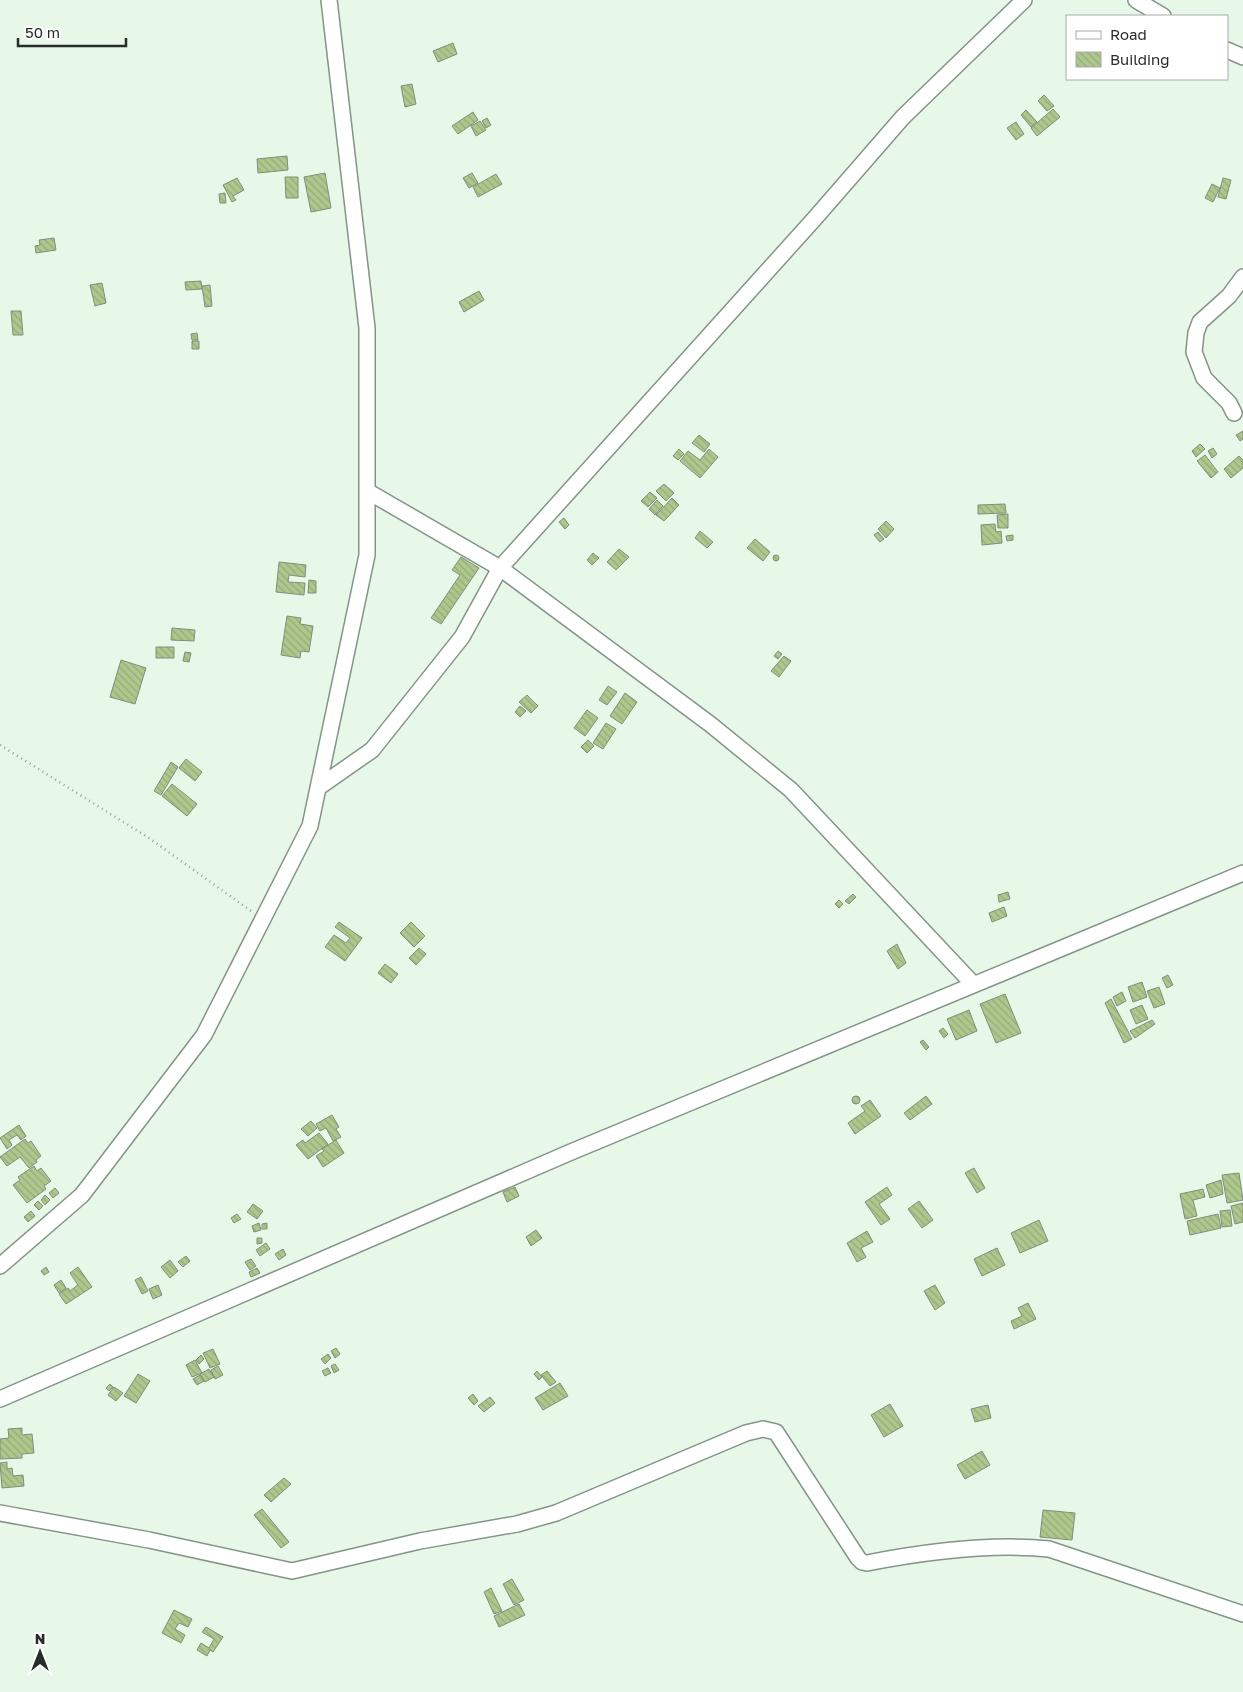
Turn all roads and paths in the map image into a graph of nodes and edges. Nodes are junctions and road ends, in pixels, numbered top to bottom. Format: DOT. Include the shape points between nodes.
graph roads {
  1 [pos="329,0"];
  2 [pos="1024,0"];
  3 [pos="1136,0"];
  4 [pos="1161,15"];
  5 [pos="1228,50"];
  6 [pos="1243,58"];
  7 [pos="1243,277"];
  8 [pos="1234,413"];
  9 [pos="367,491"];
  10 [pos="500,568"];
  11 [pos="0,746"];
  12 [pos="319,787"];
  13 [pos="1243,873"];
  14 [pos="263,919"];
  15 [pos="973,984"];
  16 [pos="0,1266"];
  17 [pos="0,1399"];
  18 [pos="0,1513"];
  19 [pos="1243,1614"];
  1 -- 9 [label="street" via="367,328"];
  2 -- 10 [label="street" via="903,117"];
  3 -- 4 [label="street"];
  5 -- 6 [label="street"];
  7 -- 8 [label="street" via="1229,296 1200,322 1194,352 1204,378 1229,403"];
  9 -- 10 [label="street"];
  9 -- 12 [label="street" via="367,555"];
  10 -- 12 [label="street" via="462,637 372,750"];
  10 -- 15 [label="street" via="710,724 792,790"];
  11 -- 14 [label="path" via="149,838"];
  12 -- 14 [label="street" via="310,826"];
  13 -- 15 [label="street"];
  14 -- 16 [label="street" via="198,1043 82,1195"];
  15 -- 17 [label="street" via="571,1152"];
  18 -- 19 [label="street" via="149,1540 292,1571 556,1513 746,1433 763,1429 776,1432 862,1562 960,1550 1026,1546 1049,1549"];
}
